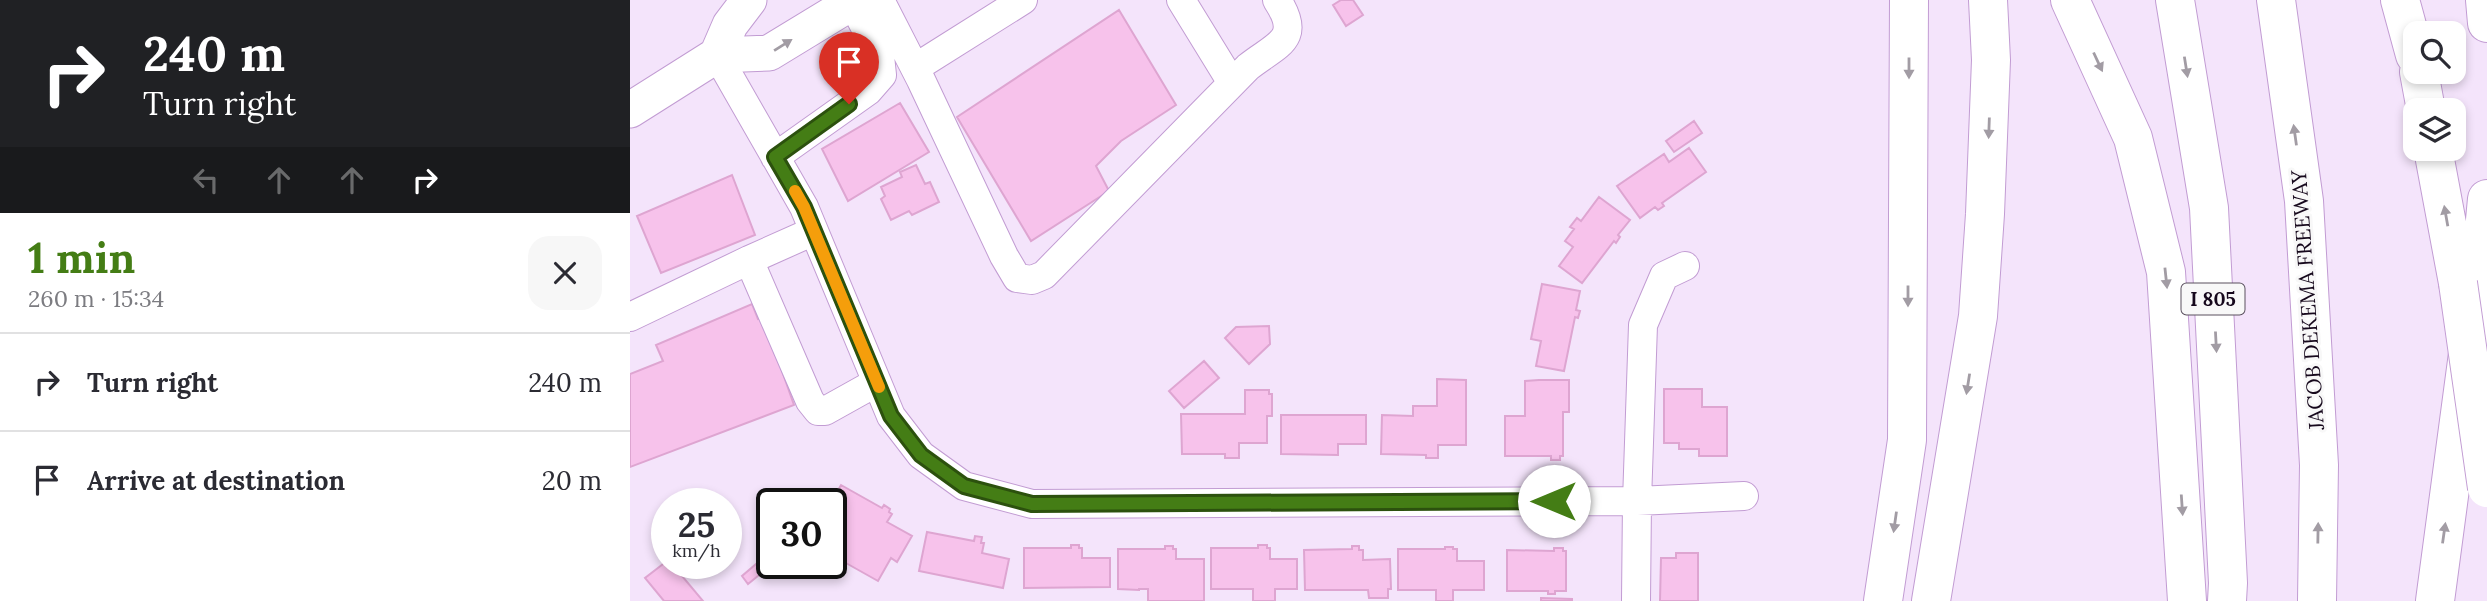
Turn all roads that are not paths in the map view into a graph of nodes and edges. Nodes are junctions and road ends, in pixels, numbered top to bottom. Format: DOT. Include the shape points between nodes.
graph roads {
  1 [pos="749,0"];
  2 [pos="1023,0"];
  3 [pos="1181,0"];
  4 [pos="1277,0"];
  5 [pos="1909,0"];
  6 [pos="1988,0"];
  7 [pos="2070,0"];
  8 [pos="2175,0"];
  9 [pos="2276,0"];
  10 [pos="2400,0"];
  11 [pos="2411,0"];
  12 [pos="2485,0"];
  13 [pos="863,1"];
  14 [pos="2406,21"];
  15 [pos="2413,21"];
  16 [pos="2487,23"];
  17 [pos="717,55"];
  18 [pos="915,68"];
  19 [pos="1232,83"];
  20 [pos="631,107"];
  21 [pos="775,157"];
  22 [pos="2435,161"];
  23 [pos="2487,199"];
  24 [pos="814,231"];
  25 [pos="749,260"];
  26 [pos="1685,266"];
  27 [pos="631,311"];
  28 [pos="877,382"];
  29 [pos="2487,488"];
  30 [pos="1744,496"];
  31 [pos="1637,501"];
  32 [pos="1636,601"];
  33 [pos="1883,601"];
  34 [pos="1931,601"];
  35 [pos="2187,601"];
  36 [pos="2227,601"];
  37 [pos="2317,601"];
  38 [pos="2435,601"];
  1 -- 17 [label="main road" via="730,25"];
  2 -- 18 [label="street"];
  3 -- 19 [label="street"];
  4 -- 19 [label="street" via="1288,16 1289,32"];
  5 -- 33 [label="highway, one-way" via="1907,440"];
  6 -- 34 [label="highway, one-way" via="1991,60 1978,316"];
  7 -- 35 [label="highway, one-way" via="2133,138 2166,272"];
  8 -- 36 [label="highway, I 805, one-way" via="2209,208"];
  37 -- 9 [label="highway, JACOB DEKEMA FREEWAY, one-way" via="2319,465 2304,201"];
  10 -- 14 [label="highway"];
  11 -- 15 [label="highway"];
  12 -- 16 [label="highway"];
  17 -- 13 [label="main road, one-way" via="769,53"];
  13 -- 18 [label="street"];
  13 -- 21 [label="street" via="882,75 868,91"];
  17 -- 20 [label="main road"];
  17 -- 21 [label="street"];
  18 -- 19 [label="street" via="1004,256 1017,278 1032,280 1044,275"];
  21 -- 24 [label="street"];
  29 -- 22 [label="highway, one-way, bridge"];
  38 -- 23 [label="highway, one-way"];
  24 -- 25 [label="street"];
  24 -- 28 [label="street"];
  25 -- 27 [label="street"];
  25 -- 28 [label="street" via="818,411"];
  26 -- 31 [label="street" via="1664,276 1643,325"];
  28 -- 31 [label="street" via="891,416 921,455 964,486 1032,504"];
  30 -- 31 [label="street"];
  31 -- 32 [label="street"];
}
